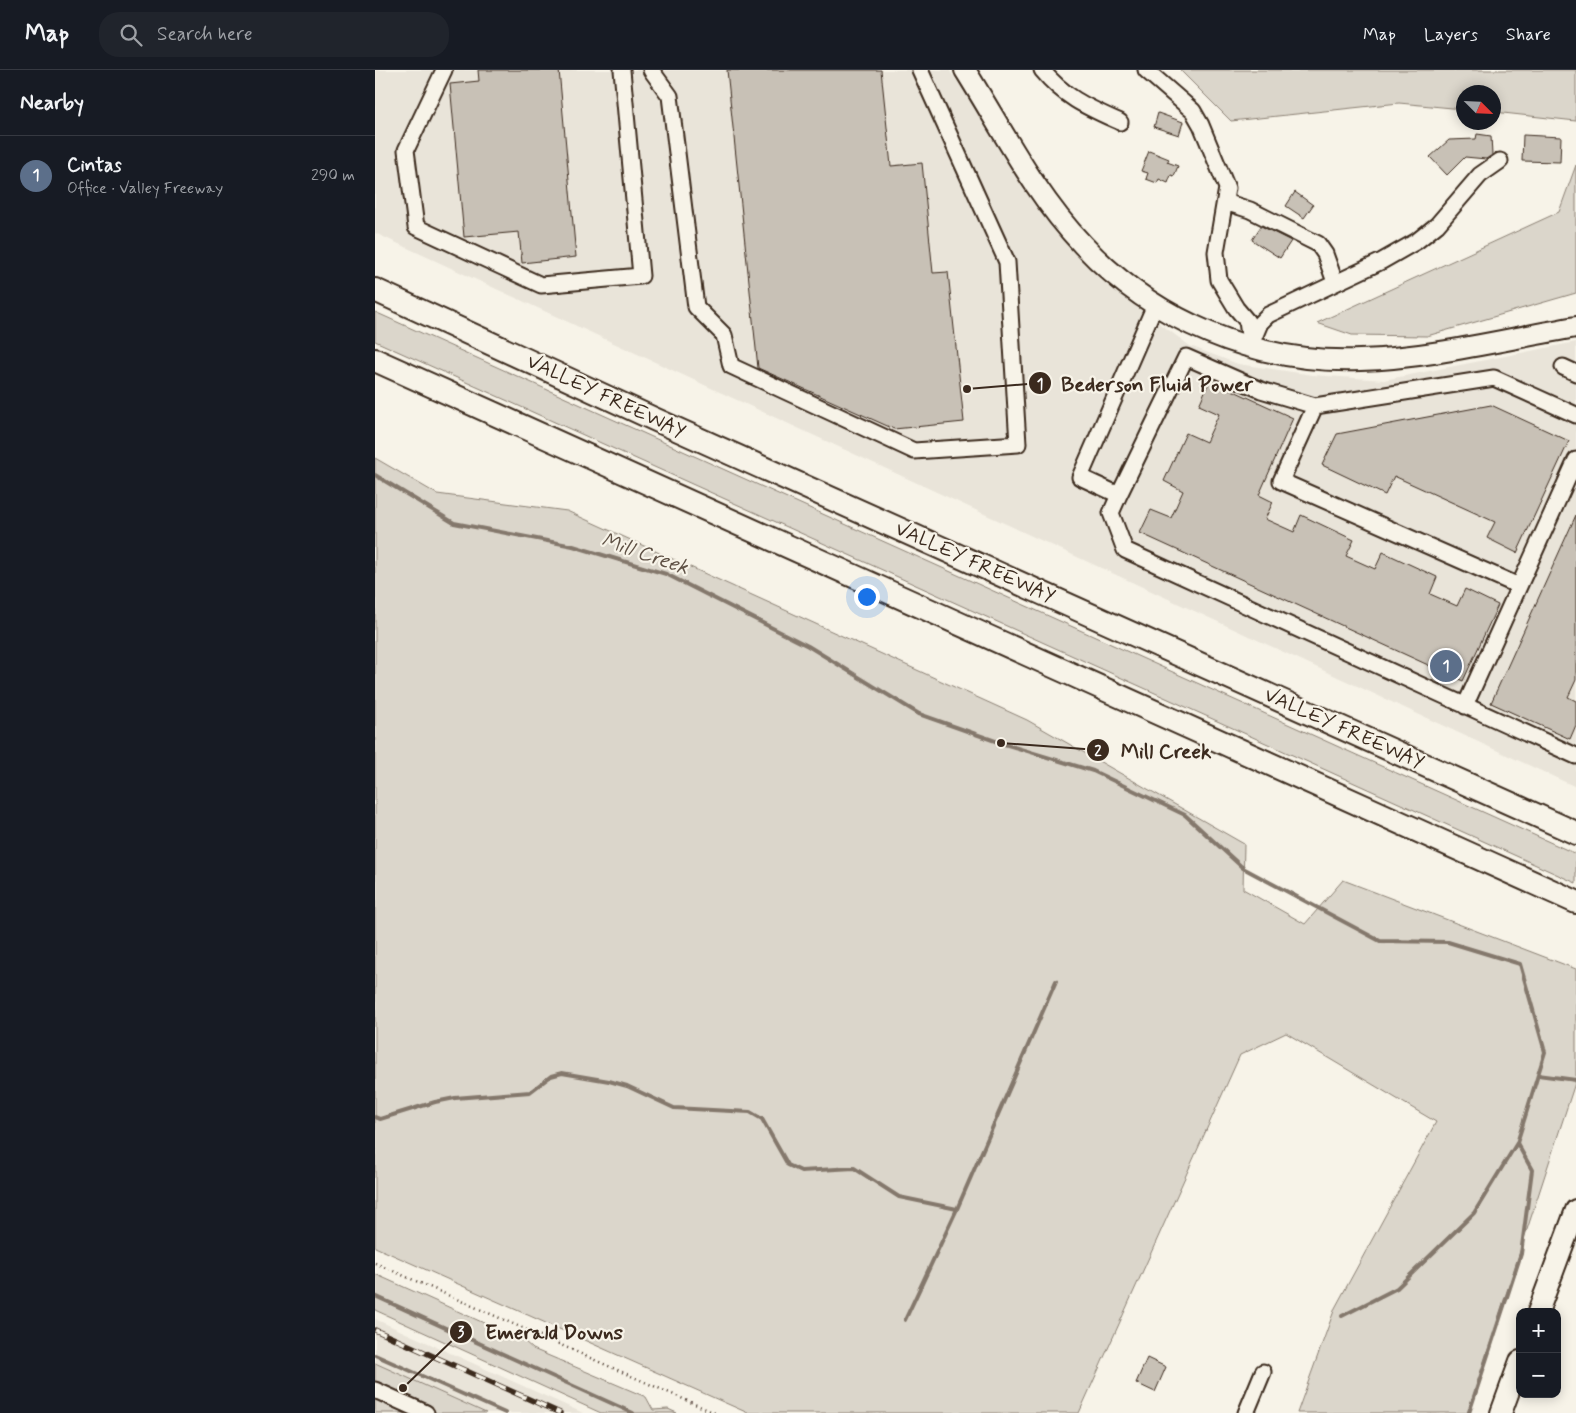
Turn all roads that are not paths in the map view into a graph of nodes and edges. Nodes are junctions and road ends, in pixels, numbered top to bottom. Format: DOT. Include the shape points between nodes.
graph roads {
  1 [pos="444,70"];
  2 [pos="622,70"];
  3 [pos="651,70"];
  4 [pos="920,70"];
  5 [pos="965,70"];
  6 [pos="1042,70"];
  7 [pos="1146,70"];
  8 [pos="1120,122"];
  9 [pos="1500,161"];
  10 [pos="1225,202"];
  11 [pos="1335,282"];
  12 [pos="375,290"];
  13 [pos="1155,305"];
  14 [pos="1576,327"];
  15 [pos="1250,347"];
  16 [pos="375,360"];
  17 [pos="1315,406"];
  18 [pos="1576,415"];
  19 [pos="1576,460"];
  20 [pos="1119,495"];
  21 [pos="1519,586"];
  22 [pos="1465,706"];
  23 [pos="1576,756"];
  24 [pos="1576,833"];
  25 [pos="1576,902"];
  26 [pos="1576,1210"];
  27 [pos="1539,1308"];
  28 [pos="1263,1372"];
  29 [pos="1516,1372"];
  30 [pos="375,1390"];
  31 [pos="426,1413"];
  32 [pos="1246,1413"];
  33 [pos="1501,1413"];
  1 -- 2 [label="street" via="406,150 416,227 541,285 641,276"];
  3 -- 4 [label="street" via="670,96 696,307 724,334 731,366 914,452 1018,444 1007,262"];
  5 -- 13 [label="main road" via="1044,196 1070,230 1108,270"];
  6 -- 8 [label="street" via="1075,102"];
  7 -- 10 [label="street" via="1193,111 1227,188"];
  9 -- 11 [label="street" via="1480,175 1437,225 1417,241 1383,261"];
  10 -- 11 [label="street" via="1250,210 1317,244 1325,254"];
  10 -- 15 [label="street" via="1216,252 1219,280 1247,321"];
  11 -- 15 [label="street" via="1268,314 1259,323"];
  12 -- 24 [label="highway, VALLEY FREEWAY" via="663,423"];
  13 -- 15 [label="main road" via="1188,324"];
  13 -- 20 [label="street" via="1080,477"];
  14 -- 15 [label="main road" via="1411,356 1367,360 1307,358"];
  16 -- 25 [label="highway"];
  17 -- 18 [label="street" via="1494,378"];
  17 -- 20 [label="street" via="1261,390 1185,357"];
  17 -- 21 [label="street" via="1281,481"];
  19 -- 21 [label="street"];
  20 -- 22 [label="street" via="1111,512 1125,550"];
  21 -- 22 [label="street"];
  22 -- 23 [label="street"];
  26 -- 27 [label="main road"];
  28 -- 32 [label="street"];
  29 -- 33 [label="main road"];
  30 -- 31 [label="street"];
}
